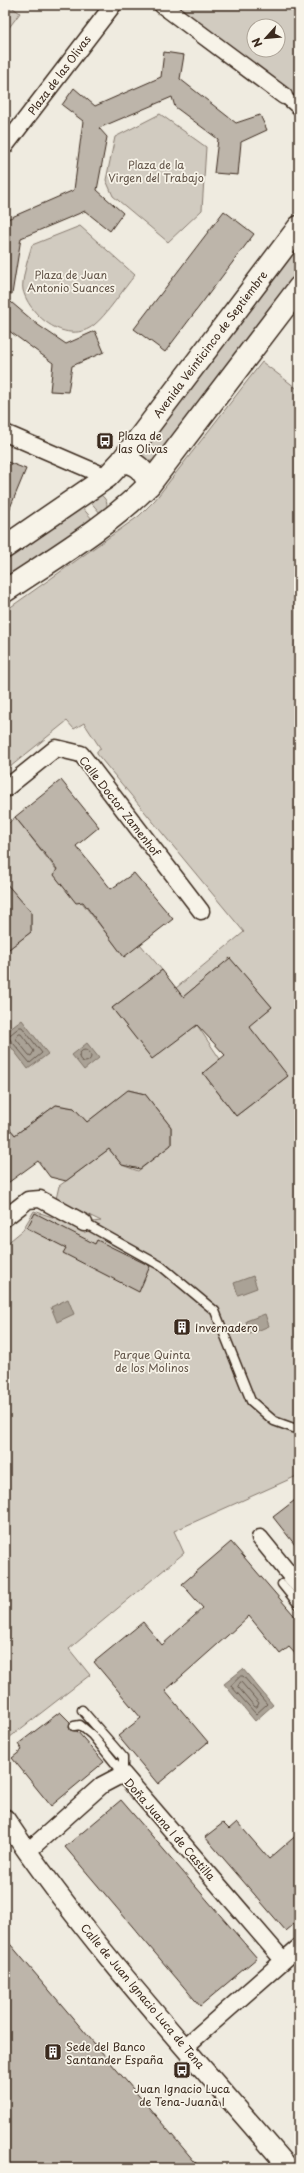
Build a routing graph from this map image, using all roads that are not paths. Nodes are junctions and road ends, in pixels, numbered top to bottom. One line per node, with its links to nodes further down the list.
1 (113, 5): 5 (street, Plaza de las Olivas)
2 (162, 5): 3 (street)
3 (284, 96): 4 (street)
4 (299, 109)
5 (5, 146)
6 (299, 227): 9 (main road, Avenida Veinticinco de Septiembre)
7 (299, 288): 11 (main road)
8 (5, 433): 10 (street)
9 (122, 461): 10 (main road, Avenida Veinticinco de Septiembre); 11 (main road)
10 (107, 477): 12 (main road); 13 (main road, Avenida Veinticinco de Septiembre)
11 (149, 484): 12 (main road)
12 (131, 503): 14 (main road)
13 (5, 547)
14 (5, 591)
15 (5, 789): 16 (street, Calle Doctor Zamenhof)
16 (201, 911)
17 (5, 1218): 18 (street)
18 (84, 1223): 19 (lane)
19 (299, 1430)
20 (260, 1538): 22 (street)
21 (282, 1584): 23 (lane)
22 (299, 1586)
23 (299, 1605)
24 (82, 1710): 26 (lane)
25 (74, 1726): 26 (lane)
26 (123, 1774): 28 (street, Doña Juana I de Castilla); 30 (street, Doña Juana I de Castilla)
27 (5, 1819): 28 (street, Calle de Juan Ignacio Luca de Tena)
28 (27, 1852): 31 (street, Calle de Juan Ignacio Luca de Tena)
29 (299, 1947): 30 (street)
30 (283, 1960): 31 (street)
31 (185, 2047): 32 (street, Calle de Juan Ignacio Luca de Tena)
32 (289, 2168)

